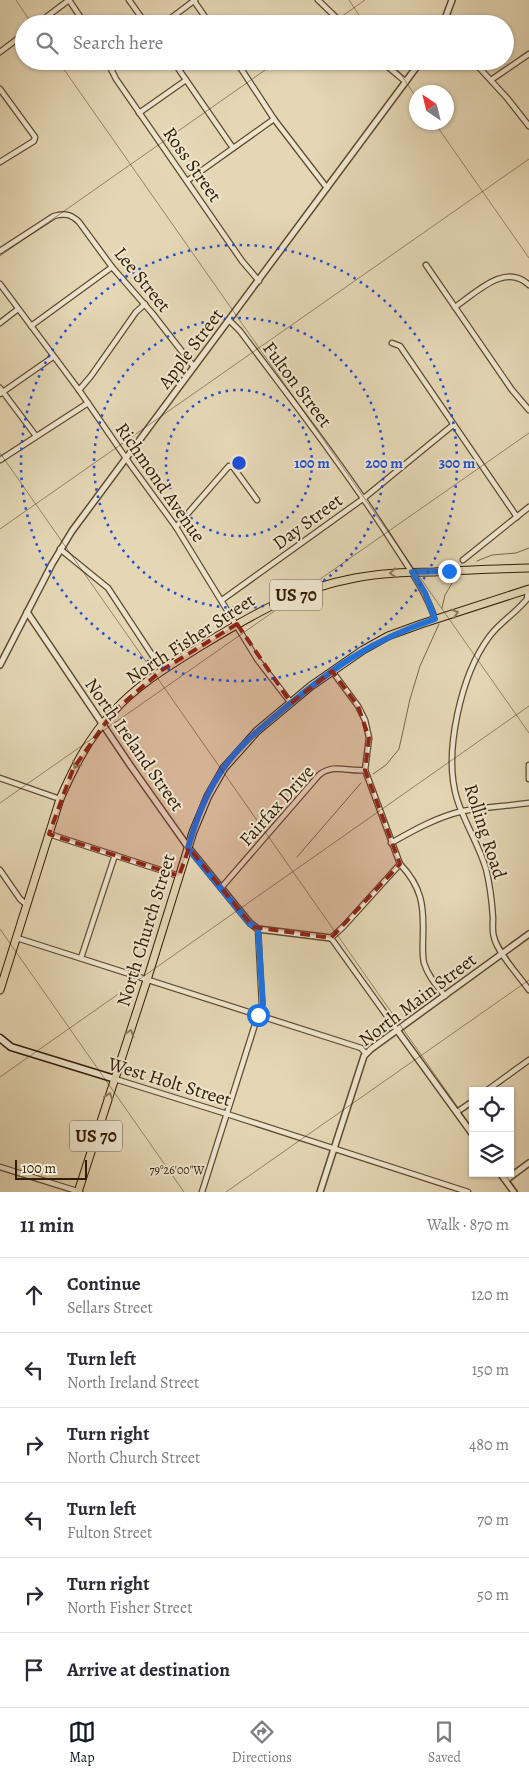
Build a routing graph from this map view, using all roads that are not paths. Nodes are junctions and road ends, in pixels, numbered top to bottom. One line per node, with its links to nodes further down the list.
1 (69, 0): 6 (street); 7 (street)
2 (129, 0): 8 (street)
3 (318, 0): 11 (street)
4 (452, 0): 12 (street)
5 (194, 1): 9 (street); 10 (street)
6 (49, 15)
7 (79, 15)
8 (140, 15)
9 (175, 15)
10 (204, 15)
11 (334, 15)
12 (446, 15)
13 (15, 41): 14 (street)
14 (0, 52)
15 (529, 54): 16 (street)
16 (514, 64)
17 (111, 70): 28 (street, Ross Street)
18 (179, 70): 24 (street)
19 (242, 70): 29 (street)
20 (392, 70): 26 (street)
21 (415, 70): 26 (street, Apple Street)
22 (482, 70): 25 (street)
23 (506, 70): 25 (street)
24 (186, 80): 28 (street); 31 (street)
25 (491, 80): 30 (street)
26 (406, 82): 34 (street, Apple Street)
27 (0, 89): 32 (street)
28 (139, 113): 33 (street, Ross Street)
29 (274, 119): 31 (street); 34 (street)
30 (529, 126)
31 (233, 148): 33 (street)
32 (0, 162)
33 (187, 180): 38 (street, Ross Street)
34 (327, 188): 38 (street, Apple Street)
35 (0, 251): 37 (street, Lee Street)
36 (426, 265): 42 (street)
37 (112, 267): 41 (street, Lee Street); 46 (street)
38 (259, 281): 44 (street, Apple Street)
39 (0, 284): 43 (street, Richmond Avenue)
40 (529, 285): 42 (street)
41 (145, 304): 49 (street, Lee Street); 50 (street)
42 (455, 307): 53 (street)
43 (18, 309): 45 (street); 46 (street, Richmond Avenue)
44 (230, 320): 49 (street, Apple Street); 58 (street, Fulton Street)
45 (0, 324)
46 (31, 326): 48 (street, Richmond Avenue)
47 (392, 343): 54 (street)
48 (53, 357): 50 (street, Richmond Avenue); 51 (street)
49 (194, 367): 56 (street, Apple Street)
50 (79, 390): 52 (street, Richmond Avenue)
51 (1, 391): 55 (street)
52 (88, 403): 55 (street); 56 (street, Richmond Avenue)
53 (529, 410)
54 (453, 425): 58 (street, Day Street); 61 (street)
55 (36, 436): 57 (street)
56 (126, 458): 62 (street, Richmond Avenue); 63 (street, Apple Street)
57 (0, 460)
58 (364, 498): 66 (street, Fulton Street); 68 (street, Day Street)
59 (257, 500): 62 (street)
60 (529, 507): 61 (street)
61 (517, 517): 64 (street)
62 (176, 527): 68 (street, Richmond Avenue)
63 (60, 549): 69 (street, Apple Street); 73 (street)
64 (463, 560)
65 (529, 568): 66 (main road, North Fisher Street / US 70)
66 (412, 572): 70 (street, Fulton Street); 71 (main road, North Fisher Street / US 70, one-way to 71)
67 (528, 589): 70 (main road, North Church Street / US 70, one-way to 67); 83 (street, Rolling Road)
68 (222, 600): 71 (street, Richmond Avenue)
69 (27, 612): 72 (street, Apple Street); 76 (street, North Ireland Street)
70 (435, 619): 74 (main road, North Church Street / US 70)
71 (237, 624): 73 (main road, North Fisher Street / US 70); 75 (street, Richmond Avenue)
72 (0, 665)
73 (162, 670): 76 (main road, North Fisher Street / US 70)
74 (332, 671): 75 (main road, North Church Street / US 70); 78 (street)
75 (291, 702): 86 (main road, North Church Street / US 70)
76 (102, 724): 81 (main road, North Fisher Street / US 70, one-way to 81); 86 (street, North Ireland Street)
77 (529, 765): 80 (street)
78 (364, 770): 85 (street); 91 (street, Fairfax Drive)
79 (0, 778): 81 (street)
80 (529, 779)
81 (60, 799): 84 (main road, North Fisher Street / US 70)
82 (529, 803): 83 (street)
83 (462, 812): 85 (street); 97 (street, Rolling Road)
84 (49, 834): 87 (street); 92 (main road, North Fisher Street / US 70)
85 (392, 843): 88 (street)
86 (188, 848): 90 (main road, North Church Street / US 70); 91 (street, North Ireland Street)
87 (115, 855): 90 (street); 98 (street)
88 (400, 864): 96 (street); 102 (street)
89 (0, 870): 92 (street)
90 (179, 876): 99 (main road, North Church Street / US 70)
91 (222, 888): 93 (street, North Ireland Street)
92 (27, 905): 95 (main road, North Fisher Street / US 70)
93 (258, 928): 96 (street); 103 (street)
94 (529, 934): 97 (street, North Main Street)
95 (17, 938): 98 (street); 100 (main road, North Fisher Street / US 70)
96 (331, 938): 104 (street)
97 (503, 953): 101 (street, Rolling Road); 102 (street, North Main Street)
98 (81, 958): 99 (street)
99 (147, 980): 103 (street); 108 (main road, North Church Street / US 70, one-way to 99)
100 (0, 990)
101 (529, 990)
102 (445, 996): 104 (street, North Main Street)
103 (258, 1015): 106 (street); 112 (street)
104 (397, 1030): 106 (street, North Main Street); 111 (street)
105 (0, 1038): 108 (main road, West Holt Street)
106 (366, 1054): 114 (street, North Main Street)
107 (529, 1060): 109 (street)
108 (115, 1079): 112 (street, West Holt Street); 119 (main road, North Church Street / US 70, one-way to 108)
109 (492, 1087)
110 (469, 1104): 111 (street)
111 (457, 1112): 113 (street)
112 (227, 1114): 114 (street, West Holt Street); 120 (street)
113 (471, 1132)
114 (333, 1148): 121 (street, North Main Street); 122 (street, West Holt Street)
115 (529, 1163): 118 (street)
116 (0, 1167): 119 (street)
117 (503, 1177): 118 (street)
118 (506, 1180): 123 (street)
119 (79, 1192)
120 (202, 1192)
121 (320, 1192)
122 (468, 1192)
123 (514, 1192)

